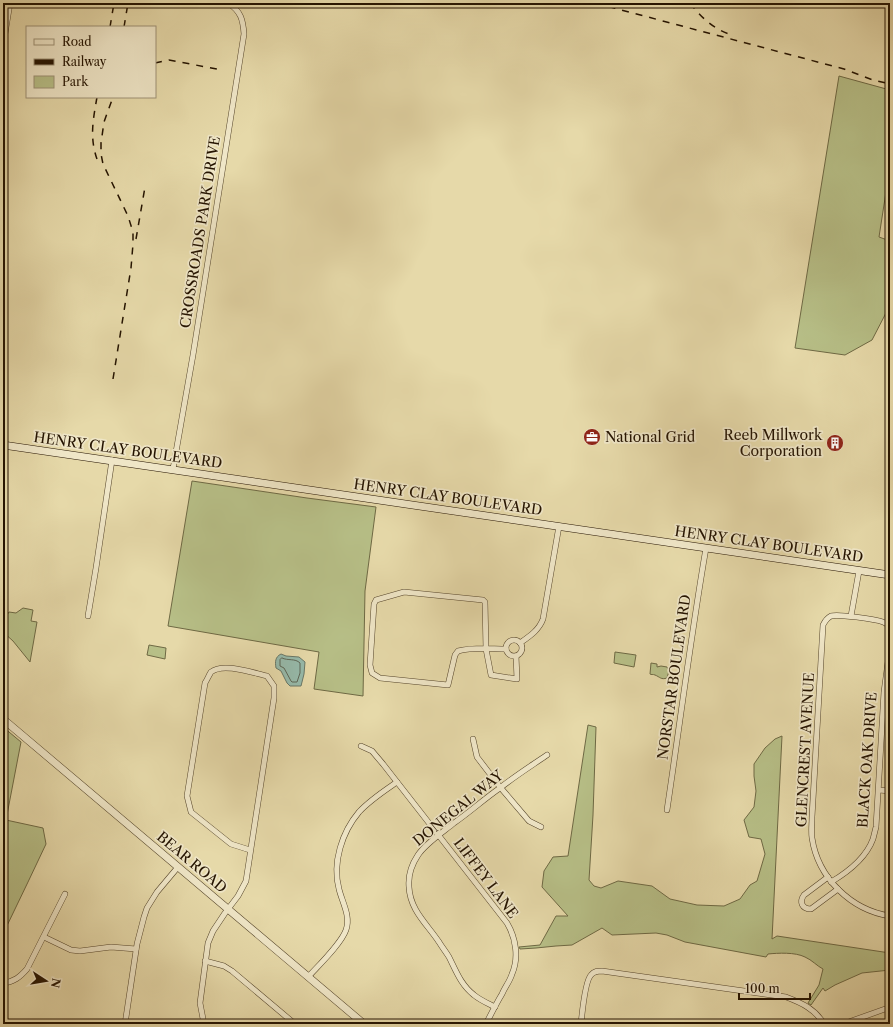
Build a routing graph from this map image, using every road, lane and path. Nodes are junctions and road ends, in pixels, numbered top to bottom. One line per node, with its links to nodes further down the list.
1 (10, 3): 3 (street)
2 (228, 3): 6 (street, CROSSROADS PARK DRIVE)
3 (3, 46)
4 (3, 444): 5 (main road, HENRY CLAY BOULEVARD)
5 (112, 460): 6 (main road, HENRY CLAY BOULEVARD); 11 (street)
6 (173, 469): 7 (main road, HENRY CLAY BOULEVARD)
7 (559, 526): 8 (main road, HENRY CLAY BOULEVARD); 14 (street)
8 (706, 548): 9 (main road, HENRY CLAY BOULEVARD); 27 (street, NORSTAR BOULEVARD)
9 (859, 571): 10 (main road, HENRY CLAY BOULEVARD); 12 (street)
10 (890, 576)
11 (88, 616)
12 (851, 616): 13 (street); 32 (street, GLENCREST AVENUE)
13 (890, 627)
14 (520, 643): 17 (street); 18 (street)
15 (890, 647): 25 (street, BLACK OAK DRIVE)
16 (486, 649): 16 (street); 17 (street); 18 (street)
17 (506, 649): 18 (street)
18 (516, 656)
19 (3, 719): 31 (main road, BEAR ROAD)
20 (473, 739): 24 (street)
21 (361, 746): 23 (street, LIFFEY LANE)
22 (547, 755): 24 (street, DONEGAL WAY)
23 (397, 782): 29 (street, LIFFEY LANE); 40 (street)
24 (500, 787): 28 (street); 29 (street, DONEGAL WAY)
25 (879, 790): 26 (street); 32 (street, BLACK OAK DRIVE)
26 (890, 791)
27 (666, 810)
28 (541, 827)
29 (439, 836): 42 (street, LIFFEY LANE); 42 (street, DONEGAL WAY)
30 (250, 850): 30 (street); 35 (street)
31 (178, 867): 35 (main road, BEAR ROAD); 38 (street)
32 (830, 880): 33 (street, GLENCREST AVENUE); 33 (street, BLACK OAK DRIVE)
33 (838, 890): 36 (street, GLENCREST AVENUE)
34 (65, 894): 37 (street)
35 (228, 909): 39 (street); 40 (main road, BEAR ROAD)
36 (890, 916)
37 (44, 937): 38 (street); 41 (street)
38 (136, 949): 44 (street)
39 (205, 961): 45 (street); 46 (street)
40 (308, 976): 47 (main road, BEAR ROAD)
41 (3, 983)
42 (495, 1006): 48 (street, LIFFEY LANE)
43 (890, 1010): 51 (street)
44 (125, 1024)
45 (204, 1024)
46 (295, 1024)
47 (364, 1024)
48 (486, 1024)
49 (581, 1024): 50 (street)
50 (824, 1024)
51 (843, 1024)

